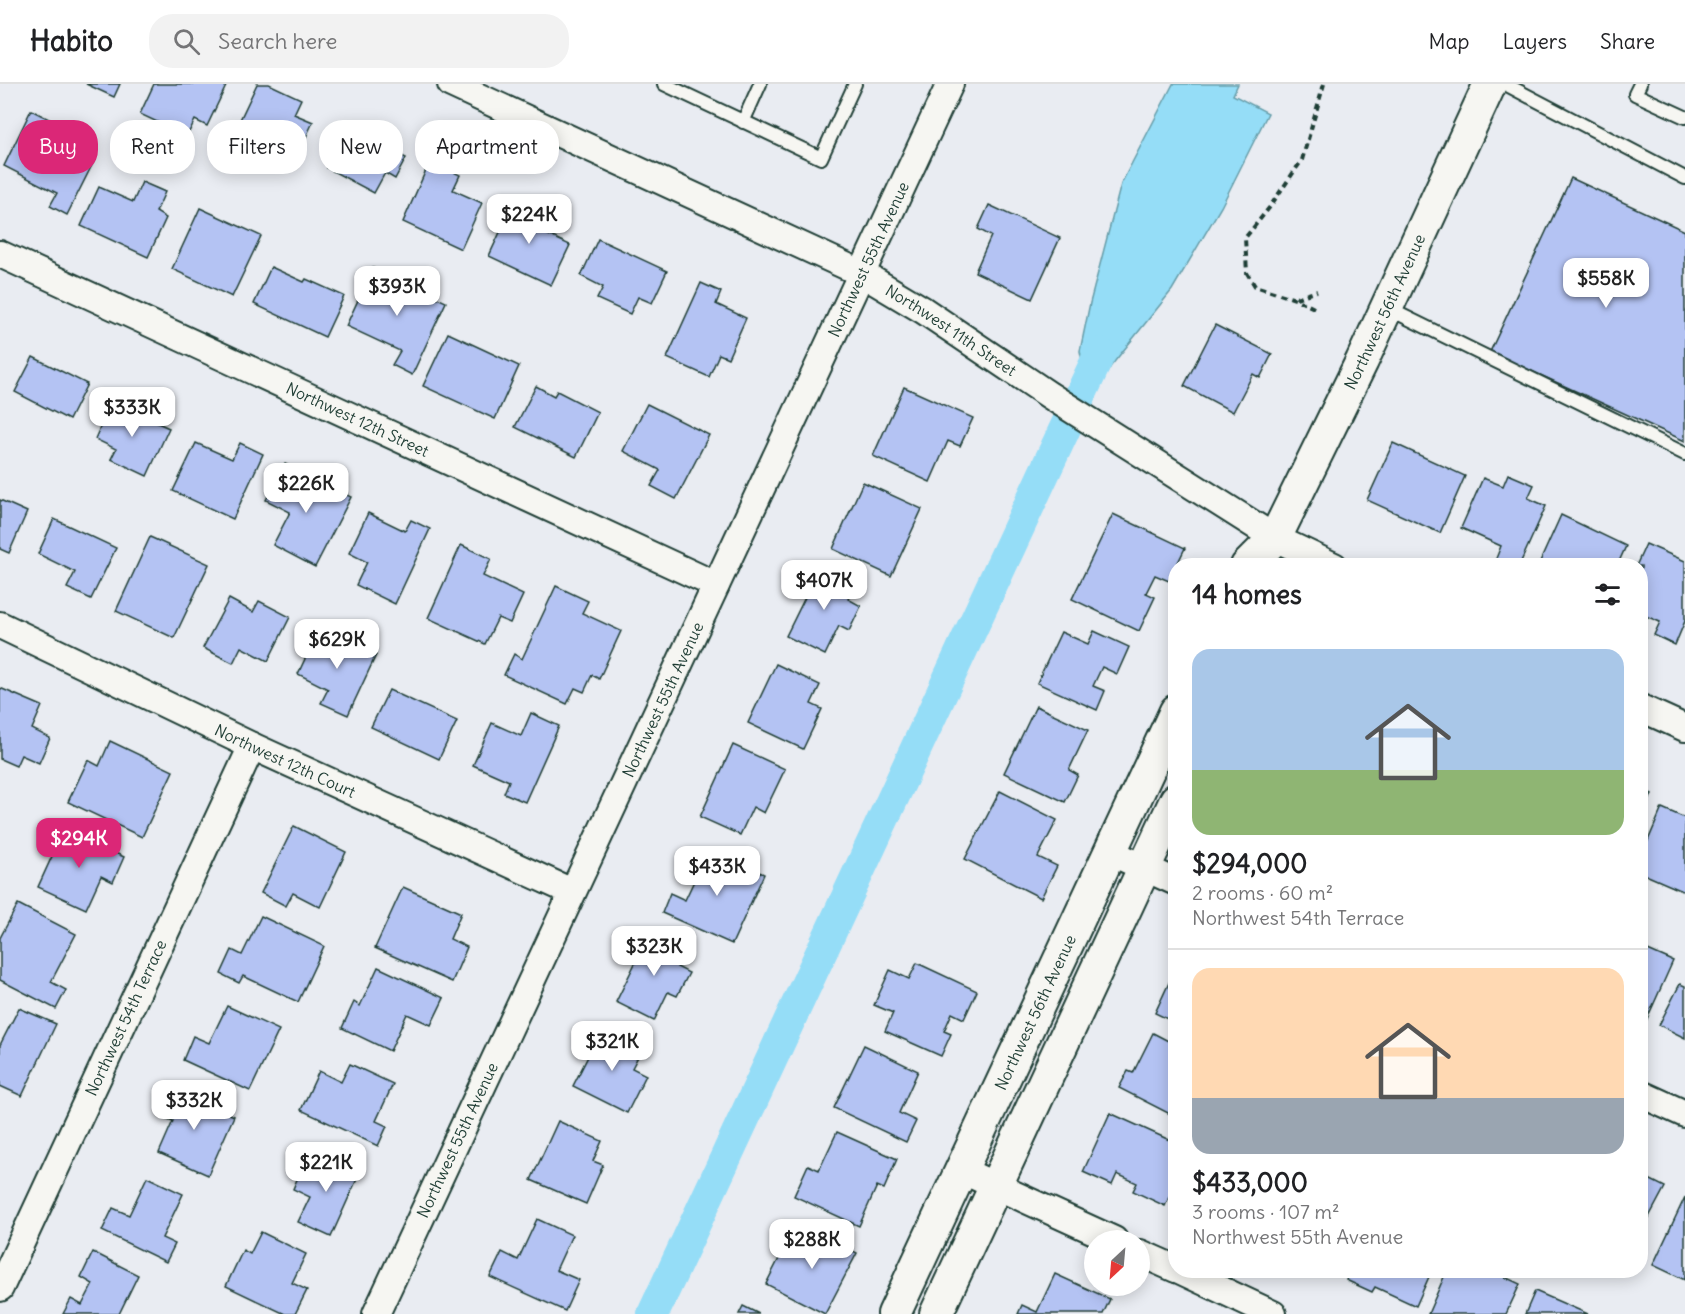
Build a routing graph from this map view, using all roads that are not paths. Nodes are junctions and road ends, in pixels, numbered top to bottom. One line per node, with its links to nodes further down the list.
1 (451, 84): 13 (street, Northwest 11th Street)
2 (664, 84): 10 (lane)
3 (760, 84): 10 (lane)
4 (855, 84): 10 (lane)
5 (950, 84): 13 (street, Northwest 55th Avenue)
6 (1490, 84): 14 (street, Northwest 56th Avenue)
7 (1505, 84): 11 (lane)
8 (1640, 84): 9 (lane)
9 (1685, 117)
10 (743, 122)
11 (1685, 178)
12 (0, 254): 18 (street, Northwest 12th Street)
13 (861, 273): 16 (street, Northwest 11th Street); 18 (street, Northwest 55th Avenue)
14 (1387, 308): 15 (lane); 16 (street, Northwest 56th Avenue)
15 (1685, 454)
16 (1275, 552): 17 (street, Northwest 11th Street)
17 (1300, 558)
18 (716, 585): 28 (street, Northwest 55th Avenue)
19 (0, 625): 23 (street, Northwest 12th Court)
20 (1648, 711): 22 (street)
21 (1168, 728): 25 (street, Northwest 56th Avenue)
22 (1685, 728)
23 (252, 746): 28 (street, Northwest 12th Court); 37 (street, Northwest 54th Terrace)
24 (1168, 817): 26 (street)
25 (1110, 852): 26 (street); 31 (street, Northwest 56th Avenue)
26 (1144, 868): 27 (street); 32 (street)
27 (1168, 878)
28 (572, 892): 38 (street, Northwest 55th Avenue)
29 (1648, 1097): 30 (street)
30 (1685, 1114)
31 (961, 1170): 32 (street); 39 (street, Northwest 56th Avenue)
32 (996, 1186): 33 (street); 40 (street)
33 (1092, 1230)
34 (1150, 1258): 35 (street)
35 (1168, 1266)
36 (1194, 1278): 41 (street)
37 (0, 1288)
38 (376, 1314)
39 (894, 1314)
40 (936, 1314)
41 (1273, 1314)

